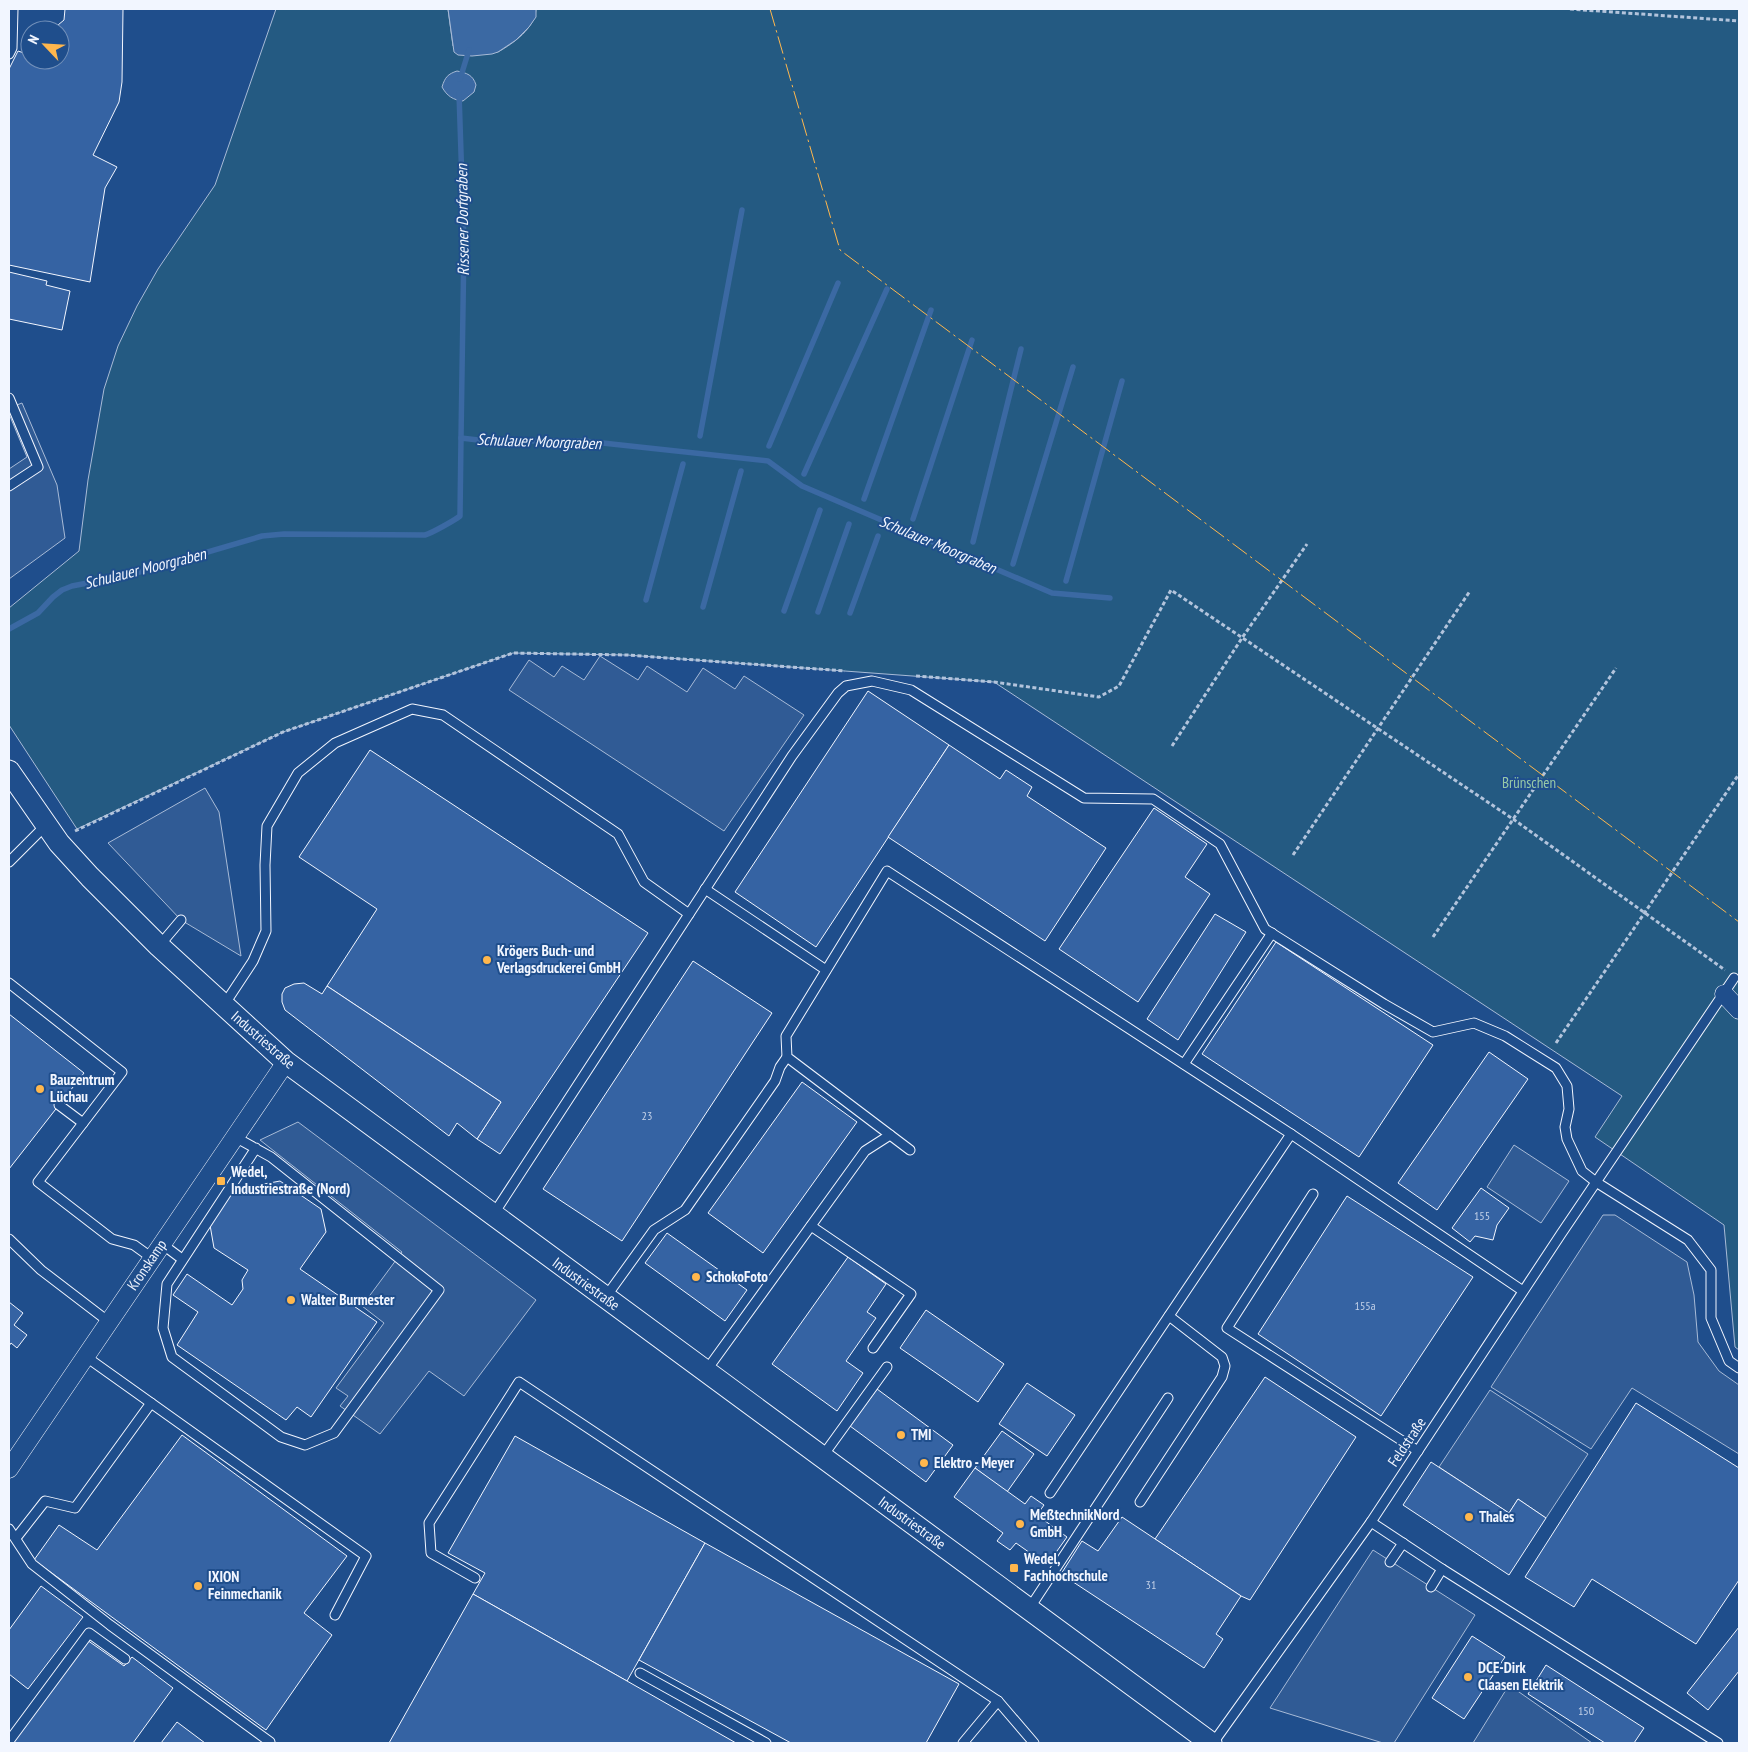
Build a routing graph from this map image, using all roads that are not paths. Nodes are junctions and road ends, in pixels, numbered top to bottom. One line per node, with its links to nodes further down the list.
1 (14, 9): 2 (lane)
2 (9, 54)
3 (9, 398): 4 (lane)
4 (9, 486)
5 (9, 771): 6 (street, Industriestraße)
6 (46, 825): 7 (lane); 12 (street, Industriestraße)
7 (9, 862)
8 (705, 889): 9 (lane); 11 (lane); 13 (lane)
9 (689, 914): 17 (lane); 31 (lane)
10 (181, 920): 12 (lane)
11 (1272, 933): 21 (lane); 29 (lane)
12 (158, 946): 17 (street, Industriestraße)
13 (826, 970): 19 (lane); 21 (lane)
14 (1734, 978): 16 (lane, Feldstraße)
15 (9, 983): 23 (lane)
16 (1724, 994): 18 (street); 29 (lane, Feldstraße)
17 (224, 1005): 20 (street, Industriestraße)
18 (1739, 1010)
19 (787, 1057): 25 (lane); 37 (lane)
20 (286, 1062): 26 (street, Kronskamp); 31 (street, Industriestraße)
21 (1184, 1064): 24 (lane)
22 (59, 1105): 23 (lane)
23 (83, 1123): 34 (lane)
24 (1291, 1134): 36 (lane); 38 (lane)
25 (890, 1135): 28 (lane); 32 (lane)
26 (235, 1137): 27 (lane); 34 (street, Kronskamp)
27 (256, 1148): 35 (lane); 35 (lane)
28 (910, 1150)
29 (1596, 1182): 36 (lane, Feldstraße); 43 (lane)
30 (1313, 1194): 47 (lane)
31 (493, 1215): 37 (street, Industriestraße)
32 (811, 1226): 40 (lane); 44 (lane)
33 (9, 1239): 39 (lane)
34 (157, 1251): 35 (lane); 39 (street, Kronskamp)
35 (182, 1259)
36 (1523, 1291): 47 (lane, Feldstraße)
37 (605, 1298): 44 (street, Industriestraße)
38 (1169, 1316): 50 (lane); 51 (lane)
39 (109, 1322): 41 (street, Kronskamp)
40 (872, 1348)
41 (85, 1356): 46 (lane); 49 (street, Kronskamp)
42 (887, 1367): 48 (lane)
43 (1739, 1368)
44 (705, 1372): 48 (street, Industriestraße)
45 (1168, 1398): 60 (lane)
46 (150, 1403): 54 (lane); 61 (lane)
47 (1418, 1451): 52 (lane, Feldstraße)
48 (822, 1457): 60 (street, Industriestraße)
49 (9, 1467)
50 (1050, 1493)
51 (1140, 1502)
52 (1371, 1522): 55 (lane); 70 (lane, Feldstraße)
53 (9, 1529): 54 (lane)
54 (16, 1538): 66 (lane)
55 (1403, 1542): 56 (lane); 57 (lane)
56 (1390, 1562)
57 (1442, 1569): 59 (lane); 71 (lane)
58 (475, 1578): 64 (lane)
59 (1431, 1587)
60 (1029, 1609): 70 (street, Industriestraße)
61 (335, 1615)
62 (124, 1658): 65 (lane)
63 (640, 1673): 67 (lane)
64 (998, 1701): 68 (lane); 69 (lane)
65 (9, 1741)
66 (270, 1742)
67 (766, 1743)
68 (963, 1743)
69 (1034, 1743)
70 (1212, 1743)
71 (1718, 1743)

